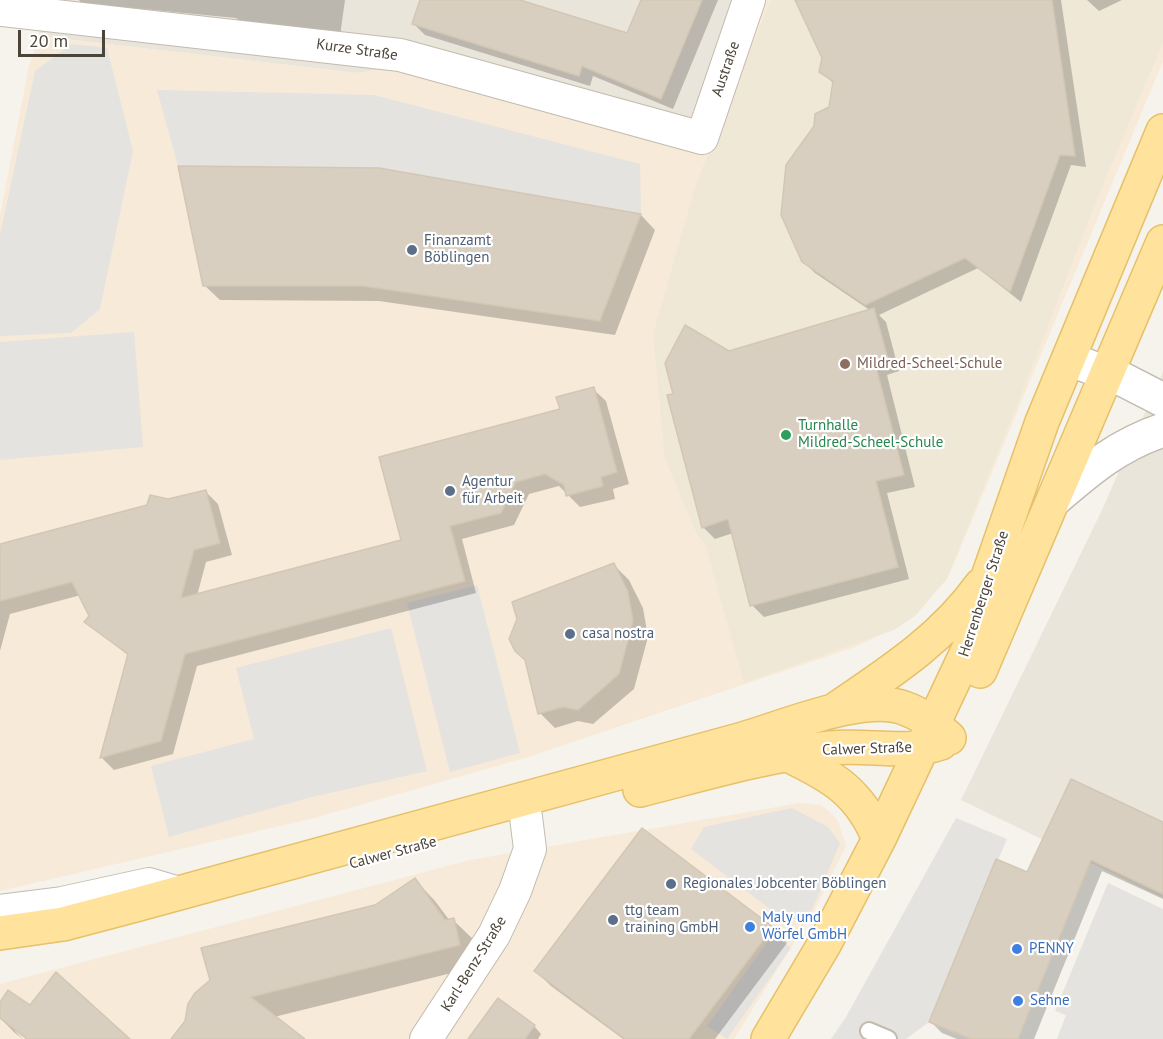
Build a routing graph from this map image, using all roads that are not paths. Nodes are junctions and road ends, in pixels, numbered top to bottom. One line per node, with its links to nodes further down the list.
1 (750, 0): 4 (street, Austraße)
2 (3, 13): 4 (street, Kurze Straße)
3 (1163, 131): 6 (main road, Herrenberger Straße)
4 (702, 138)
5 (1163, 242): 7 (main road, Herrenberger Straße)
6 (1069, 359): 7 (street); 11 (main road, Herrenberger Straße)
7 (1106, 373): 8 (street); 10 (main road, Herrenberger Straße)
8 (1163, 400)
9 (1163, 430): 10 (street)
10 (1055, 499): 13 (main road, Herrenberger Straße)
11 (989, 574): 12 (main road); 13 (main road, Herrenberger Straße)
12 (835, 710): 13 (main road, Calwer Straße); 17 (main road, Calwer Straße)
13 (936, 737): 14 (main road, Calwer Straße); 16 (main road, Herrenberger Straße); 24 (main road, Herrenberger Straße)
14 (788, 755): 15 (main road, Calwer Straße); 16 (main road)
15 (526, 817): 20 (main road, Calwer Straße); 22 (street, Karl-Benz-Straße)
16 (879, 839): 23 (main road, Herrenberger Straße)
17 (179, 893): 18 (street); 19 (main road, Calwer Straße)
18 (0, 911)
19 (0, 933)
20 (0, 956)
21 (869, 1031): 25 (lane)
22 (426, 1039)
23 (768, 1039)
24 (793, 1039)
25 (888, 1039)

